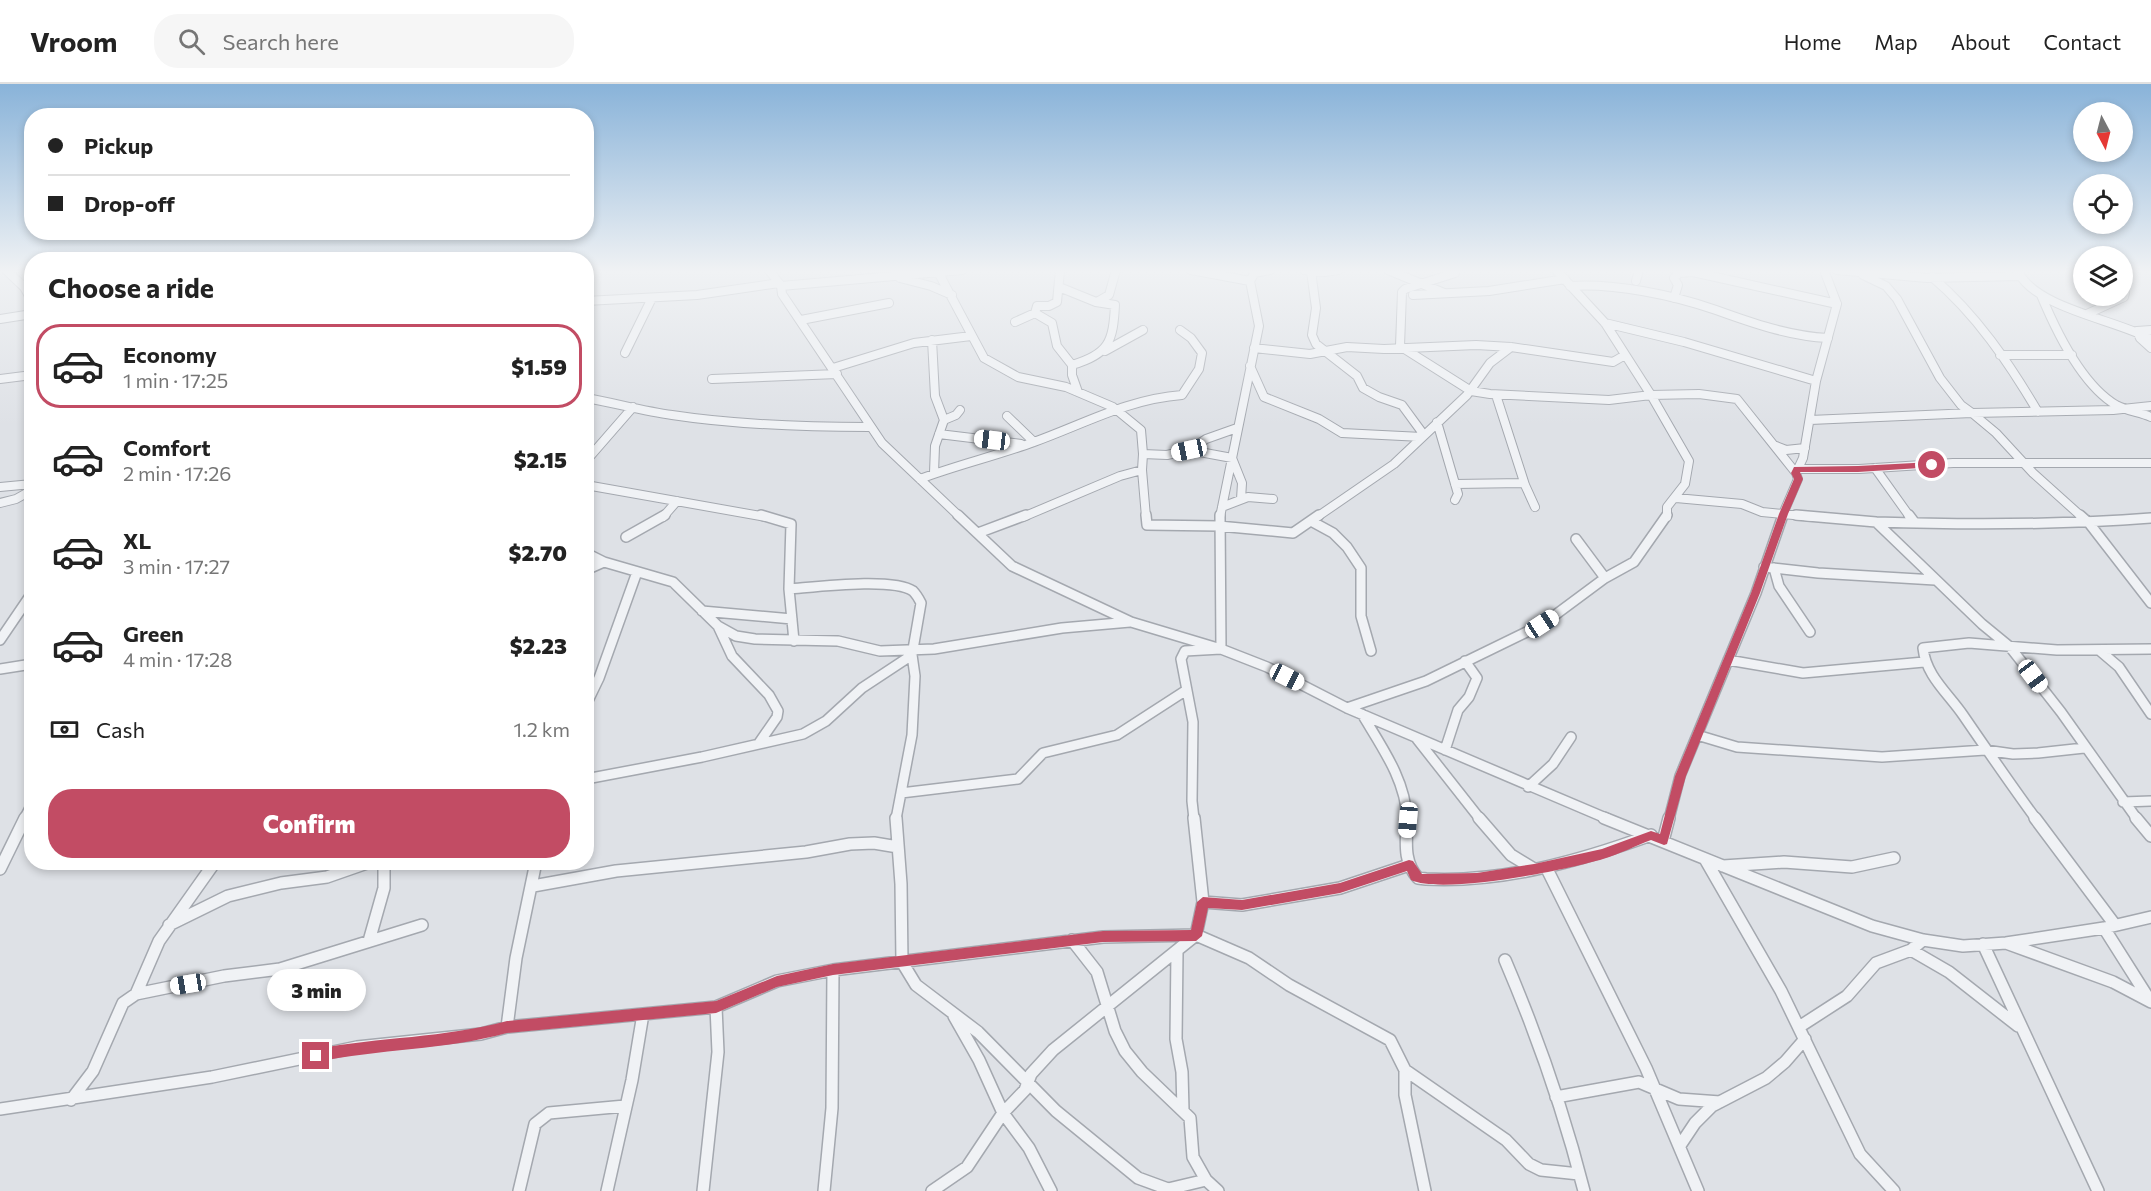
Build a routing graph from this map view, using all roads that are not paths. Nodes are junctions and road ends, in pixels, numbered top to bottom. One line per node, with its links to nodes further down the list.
1 (640, 322): 31 (street)
2 (802, 322): 37 (street)
3 (964, 322): 21 (street)
4 (1050, 322): 35 (street)
5 (1113, 322): 29 (street)
6 (1259, 322): 26 (street)
7 (1314, 322): 30 (street)
8 (1401, 322): 27 (street)
9 (1603, 322): 16 (street)
10 (1752, 322): 22 (street)
11 (1832, 322): 22 (street)
12 (1909, 322): 53 (street)
13 (1974, 322): 33 (street)
14 (2052, 322): 34 (street)
15 (2110, 322): 20 (street)
16 (1605, 324): 32 (street); 41 (street)
17 (1143, 330): 29 (street)
18 (1180, 330): 49 (street)
19 (2151, 330): 20 (street)
20 (2137, 331): 23 (street); 28 (street)
21 (971, 336): 24 (street); 43 (street)
22 (1828, 338): 41 (street)
23 (2151, 339)
24 (932, 340): 37 (street); 56 (street)
25 (1511, 347): 27 (street); 32 (street); 42 (street)
26 (1254, 348): 30 (street); 36 (street)
27 (1402, 348): 30 (street); 42 (street)
28 (2151, 348)
29 (1105, 351): 35 (street)
30 (1326, 351): 62 (street)
31 (625, 353)
32 (1624, 355): 45 (street)
33 (2000, 355): 34 (street); 52 (street)
34 (2072, 355): 50 (street)
35 (1072, 365): 43 (street)
36 (1250, 366): 60 (street); 62 (street)
37 (835, 371): 40 (street); 59 (street)
38 (24, 376): 39 (street)
39 (0, 379)
40 (712, 379)
41 (1816, 381): 57 (street)
42 (1471, 390): 44 (street); 58 (street)
43 (1078, 392): 49 (street)
44 (1496, 395): 45 (street); 77 (street)
45 (1651, 395): 64 (street); 83 (street)
46 (594, 400): 48 (street)
47 (2151, 406): 50 (street)
48 (633, 407): 59 (street); 67 (street)
49 (1118, 409): 63 (street); 68 (street)
50 (2130, 409): 52 (street); 55 (street)
51 (960, 410): 56 (street)
52 (2038, 412): 53 (street)
53 (1972, 413): 57 (street); 71 (street)
54 (1007, 416): 63 (street)
55 (2151, 417)
56 (944, 420): 61 (street)
57 (1810, 420): 65 (street)
58 (1437, 422): 62 (street); 78 (street)
59 (869, 427): 76 (street)
60 (1237, 428): 66 (street); 69 (street)
61 (939, 434): 63 (street); 75 (street)
62 (1423, 436): 93 (street)
63 (1030, 443): 75 (street)
64 (1773, 446): 65 (street); 74 (street)
65 (1805, 448): 74 (street)
66 (1189, 450): 68 (street); 69 (street)
67 (594, 452)
68 (1143, 454): 73 (street)
69 (1232, 458): 84 (street); 89 (street)
70 (2151, 463): 71 (street)
71 (2025, 465): 72 (street); 96 (street)
72 (1875, 468): 74 (street); 95 (street)
73 (1142, 470): 97 (street); 98 (street)
74 (1796, 471): 91 (street)
75 (934, 473): 76 (street)
76 (920, 478): 98 (street)
77 (1524, 483): 78 (street); 90 (street)
78 (1455, 484): 86 (street)
79 (24, 485): 81 (street)
80 (594, 486): 87 (street)
81 (0, 487)
82 (24, 494): 88 (street)
83 (1676, 498): 91 (street); 106 (street)
84 (1241, 499): 85 (street); 89 (street)
85 (1273, 499)
86 (1455, 500)
87 (677, 501): 99 (street); 108 (street)
88 (0, 503)
89 (1221, 507): 97 (street)
90 (1535, 507)
91 (1783, 514): 94 (street); 104 (street)
92 (2151, 519): 96 (street)
93 (1311, 521): 97 (street); 122 (street)
94 (1876, 522): 95 (street); 107 (street)
95 (1916, 523): 96 (street)
96 (2089, 523): 109 (street)
97 (1219, 526): 119 (street)
98 (978, 532): 113 (street)
99 (626, 537)
100 (1576, 539): 106 (street)
101 (594, 557): 102 (street)
102 (604, 562): 103 (street); 105 (street)
103 (594, 566)
104 (1769, 568): 107 (street); 115 (street); 125 (street)
105 (637, 572): 111 (street); 129 (street)
106 (1605, 578): 124 (street)
107 (1935, 580): 118 (street)
108 (789, 589): 112 (street); 123 (street)
109 (2151, 603)
110 (24, 605): 116 (street)
111 (702, 611): 112 (street); 114 (street)
112 (792, 619): 117 (street)
113 (1131, 622): 119 (street); 123 (street)
114 (718, 626): 117 (street); 137 (street)
115 (1810, 632)
116 (0, 640)
117 (794, 641): 123 (street)
118 (2010, 647): 121 (street); 126 (street); 138 (street)
119 (1221, 649): 130 (street); 131 (street)
120 (2151, 649): 121 (street)
121 (2099, 650): 133 (street)
122 (1371, 651)
123 (913, 652): 137 (street); 143 (street)
124 (1465, 660): 131 (street); 139 (street)
125 (1728, 660): 126 (street); 134 (street)
126 (1924, 662): 140 (street)
127 (24, 665): 128 (street)
128 (0, 669)
129 (594, 688)
130 (1185, 691): 143 (street); 162 (street)
131 (1347, 708): 132 (street)
132 (1362, 714): 135 (street); 153 (street)
133 (2151, 714)
134 (1697, 735): 140 (street); 149 (street)
135 (1416, 737): 139 (street); 155 (street)
136 (1571, 737): 142 (street)
137 (759, 743): 141 (street)
138 (2084, 748): 140 (street); 145 (street)
139 (1445, 750): 142 (street)
140 (1985, 750): 166 (street)
141 (594, 777)
142 (1528, 788): 147 (street)
143 (901, 793): 150 (street)
144 (2151, 801): 145 (street)
145 (2123, 802): 148 (street)
146 (24, 820): 156 (street)
147 (1651, 835): 149 (street); 155 (street)
148 (2151, 836)
149 (1664, 840): 152 (street)
150 (898, 847): 161 (street); 176 (street)
151 (1894, 858): 154 (street)
152 (1705, 859): 154 (street); 185 (street)
153 (1409, 865): 155 (street); 162 (street)
154 (1721, 866): 169 (street)
155 (1540, 868): 190 (street)
156 (0, 869)
157 (208, 870): 164 (street)
158 (347, 870): 164 (street)
159 (384, 870): 170 (street)
160 (535, 870): 161 (street)
161 (533, 886): 184 (street)
162 (1203, 902): 167 (street)
163 (2151, 917): 166 (street)
164 (169, 924): 178 (street)
165 (422, 925): 170 (street)
166 (2109, 927): 171 (street); 179 (street)
167 (1196, 936): 168 (street); 174 (street); 188 (street)
168 (1072, 940): 176 (street); 181 (street)
169 (1923, 940): 172 (street); 173 (street)
170 (369, 941): 178 (street)
171 (2006, 943): 172 (street); 179 (street)
172 (1983, 944): 186 (street)
173 (1911, 950): 185 (street); 186 (street)
174 (1177, 952): 181 (street); 196 (street)
175 (1505, 960): 191 (street)
176 (902, 962): 177 (street); 182 (street)
177 (833, 970): 180 (street); 204 (street)
178 (136, 994): 192 (street)
179 (2151, 1001)
180 (716, 1007): 183 (street); 203 (street)
181 (1106, 1009): 189 (street); 196 (street)
182 (952, 1012): 189 (street); 197 (street)
183 (643, 1014): 184 (street); 194 (street)
184 (507, 1027): 192 (street)
185 (1799, 1027): 187 (street)
186 (2020, 1028): 212 (street)
187 (1805, 1039): 193 (street); 211 (street)
188 (1405, 1070): 199 (street); 208 (street)
189 (1026, 1082): 197 (street); 200 (street)
190 (1655, 1087): 191 (street); 193 (street); 198 (street)
191 (1556, 1097): 199 (street)
192 (71, 1100): 195 (street)
193 (1720, 1102): 198 (street)
194 (625, 1106): 201 (street); 202 (street)
195 (0, 1109)
196 (1183, 1112): 200 (street)
197 (1003, 1113): 205 (street); 206 (street)
198 (1681, 1144): 210 (street)
199 (1579, 1174): 209 (street)
200 (1206, 1180): 207 (street)
201 (519, 1191)
202 (606, 1191)
203 (703, 1191)
204 (824, 1191)
205 (932, 1191)
206 (1051, 1191)
207 (1218, 1191)
208 (1425, 1191)
209 (1584, 1191)
210 (1698, 1191)
211 (1894, 1191)
212 (2098, 1191)

